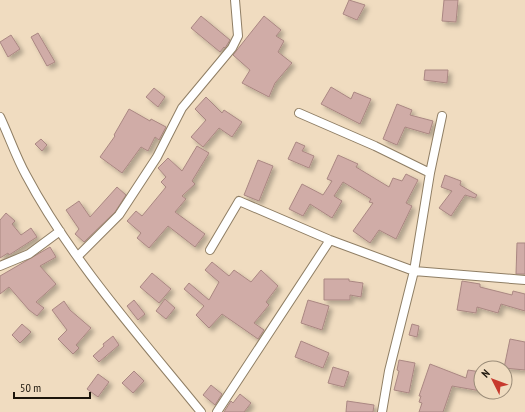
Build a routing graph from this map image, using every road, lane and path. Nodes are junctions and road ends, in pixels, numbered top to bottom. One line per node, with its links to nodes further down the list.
1 (235, 0): 9 (street)
2 (299, 113): 5 (street)
3 (442, 116): 5 (street)
4 (0, 117): 6 (street)
5 (430, 173): 11 (street)
6 (60, 231): 9 (street); 10 (street)
7 (330, 240): 8 (street); 11 (street); 14 (street)
8 (210, 250)
9 (78, 256): 13 (street)
10 (0, 266)
11 (414, 271): 12 (street); 15 (street)
12 (525, 280)
13 (201, 412)
14 (218, 412)
15 (382, 412)

